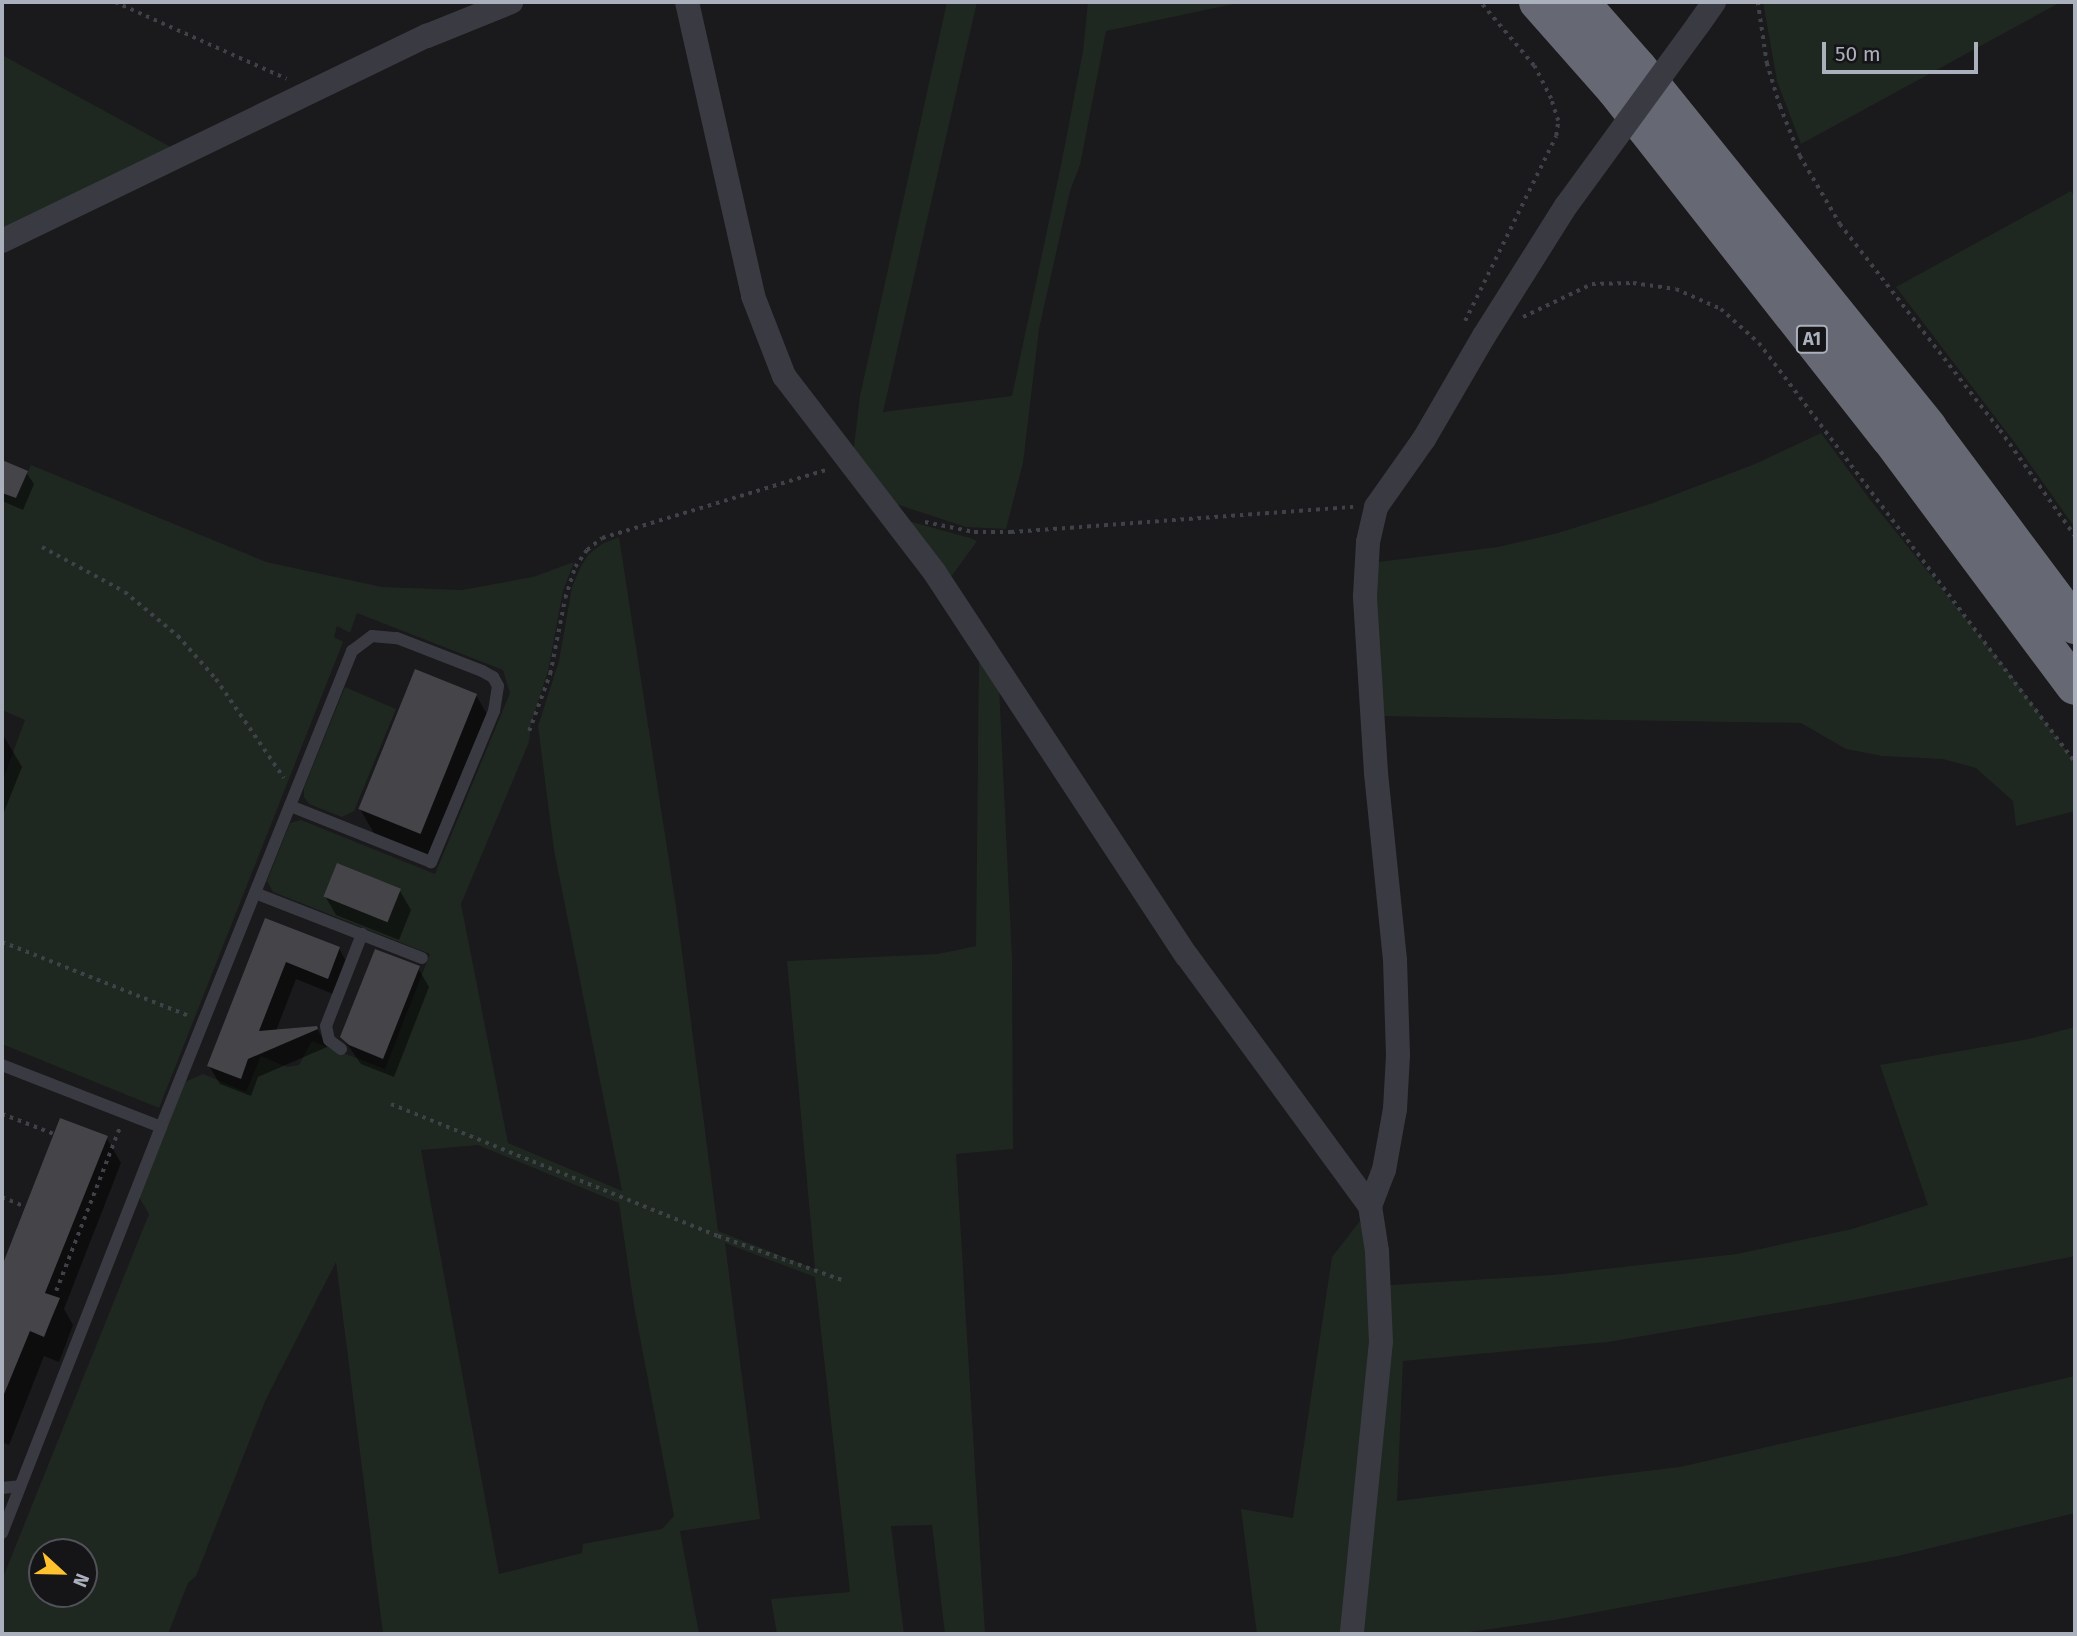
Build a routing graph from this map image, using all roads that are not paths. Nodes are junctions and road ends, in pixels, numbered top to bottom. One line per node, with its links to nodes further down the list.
1 (511, 2): 6 (street)
2 (687, 2): 16 (street)
3 (1538, 2): 8 (highway, A1)
4 (1580, 2): 7 (highway, A1)
5 (1714, 2): 16 (street, bridge)
6 (2, 241)
7 (2075, 625)
8 (2075, 687)
9 (292, 800): 9 (lane); 10 (lane)
10 (255, 893): 11 (lane); 15 (lane)
11 (362, 934): 12 (lane); 13 (lane)
12 (422, 958)
13 (341, 1049)
14 (2, 1065): 15 (lane)
15 (161, 1127): 17 (lane)
16 (1370, 1206): 20 (street)
17 (20, 1486): 18 (lane); 19 (lane)
18 (2, 1488)
19 (2, 1533)
20 (1352, 1634)

